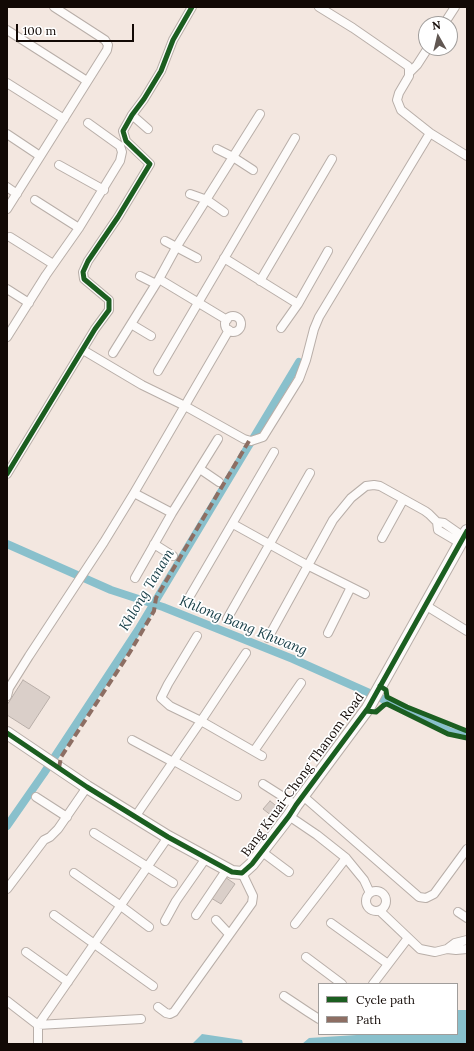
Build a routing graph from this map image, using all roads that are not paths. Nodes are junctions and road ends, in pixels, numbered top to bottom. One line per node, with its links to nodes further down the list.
1 (54, 7): 9 (street)
2 (192, 7): 12 (street)
3 (319, 7): 8 (street)
4 (455, 7): 5 (street)
5 (449, 16)
6 (7, 30): 9 (street)
7 (423, 56): 8 (street)
8 (410, 72): 16 (street)
9 (87, 81): 13 (street)
10 (7, 83): 13 (street)
11 (260, 114): 22 (street)
12 (132, 115): 15 (street); 55 (street)
13 (64, 119): 20 (street)
14 (88, 123): 27 (street)
15 (148, 129)
16 (430, 133): 21 (street); 58 (street)
17 (7, 134): 20 (street)
18 (295, 138): 40 (street)
19 (217, 149): 22 (street)
20 (40, 156): 28 (street)
21 (467, 156)
22 (233, 158): 25 (street); 31 (street)
23 (332, 159): 43 (street)
24 (59, 165): 27 (street)
25 (253, 170)
26 (7, 187): 28 (street)
27 (104, 190): 34 (street)
28 (17, 194): 32 (street)
29 (190, 194): 31 (street)
30 (35, 200): 34 (street)
31 (207, 200): 33 (street); 37 (street)
32 (7, 209)
33 (224, 212)
34 (79, 228): 41 (street)
35 (10, 237): 41 (street)
36 (165, 241): 37 (street)
37 (177, 246): 39 (street); 44 (street)
38 (328, 251): 48 (street)
39 (198, 258)
40 (224, 258): 43 (street); 46 (street)
41 (53, 264): 47 (street)
42 (140, 276): 44 (street)
43 (260, 281): 48 (street)
44 (157, 282): 46 (street); 50 (street)
45 (7, 289): 47 (street)
46 (199, 302): 49 (street); 57 (street)
47 (29, 303): 54 (street)
48 (298, 304): 51 (street)
49 (227, 320): 52 (street); 52 (street)
50 (131, 324): 53 (street); 56 (street)
51 (281, 328)
52 (229, 330): 58 (street)
53 (151, 336)
54 (7, 337)
55 (84, 350): 58 (street); 63 (street)
56 (113, 353)
57 (158, 371)
58 (185, 406): 65 (street)
59 (218, 440): 61 (street)
60 (274, 452): 68 (street)
61 (200, 469): 64 (street); 67 (street)
62 (310, 473): 71 (street)
63 (7, 474)
64 (219, 482)
65 (134, 493): 67 (street); 87 (street)
66 (403, 500): 69 (street); 70 (street); 74 (street)
67 (172, 513): 72 (street)
68 (233, 524): 71 (street); 78 (street)
69 (463, 537): 79 (street, Bang Kruai-Chong Thanom Road)
70 (382, 538)
71 (269, 543): 74 (street); 80 (street)
72 (154, 544): 73 (street); 75 (street)
73 (173, 556)
74 (307, 565): 76 (street); 84 (street)
75 (135, 578)
76 (351, 587): 77 (street); 82 (street)
77 (365, 594)
78 (188, 601)
79 (425, 605): 81 (street); 98 (street, Bang Kruai-Chong Thanom Road)
80 (226, 618)
81 (467, 631)
82 (328, 633)
83 (197, 636): 88 (street)
84 (268, 638)
85 (246, 653): 88 (street)
86 (301, 683): 91 (street)
87 (8, 691)
88 (201, 721): 91 (street); 93 (street)
89 (7, 733): 95 (street, Bang Kruai-Chong Thanom Road)
90 (132, 740): 93 (street)
91 (254, 751): 92 (street)
92 (262, 756)
93 (174, 761): 96 (street); 101 (street)
94 (263, 784): 98 (street)
95 (87, 788): 100 (street); 101 (street, Bang Kruai-Chong Thanom Road)
96 (237, 796)
97 (36, 797): 100 (street)
98 (299, 801): 99 (street, Bang Kruai-Chong Thanom Road); 104 (street)
99 (289, 816): 105 (street, Bang Kruai-Chong Thanom Road); 107 (street)
100 (67, 817): 114 (street)
101 (135, 817): 103 (street, Bang Kruai-Chong Thanom Road)
102 (94, 833): 108 (street)
103 (168, 837): 106 (street, Bang Kruai-Chong Thanom Road); 108 (street)
104 (467, 849)
105 (261, 852): 110 (street); 112 (street, Bang Kruai-Chong Thanom Road)
106 (206, 858): 109 (street, Bang Kruai-Chong Thanom Road); 123 (street)
107 (346, 858): 115 (street); 125 (street)
108 (148, 867): 113 (street); 116 (street)
109 (227, 869): 112 (street, Bang Kruai-Chong Thanom Road); 120 (street)
110 (289, 872)
111 (74, 873): 116 (street)
112 (242, 873): 127 (street)
113 (174, 883)
114 (7, 889)
115 (370, 893): 117 (street); 117 (street)
116 (121, 906): 126 (street); 130 (street)
117 (380, 911): 128 (street)
118 (458, 912): 121 (street)
119 (54, 915): 130 (street)
120 (196, 915)
121 (467, 918)
122 (216, 920): 127 (street)
123 (165, 921)
124 (331, 923): 135 (street)
125 (295, 924)
126 (149, 927)
127 (229, 934): 142 (street)
128 (408, 938): 131 (street); 135 (street)
129 (467, 940): 131 (street)
130 (94, 944): 136 (street); 139 (street)
131 (447, 949): 132 (street)
132 (467, 949)
133 (26, 952): 136 (street)
134 (306, 957): 137 (street)
135 (388, 964): 138 (street)
136 (68, 982): 145 (street)
137 (341, 983)
138 (374, 983)
139 (153, 986)
140 (284, 996): 143 (street)
141 (7, 1002): 145 (street)
142 (158, 1007)
143 (318, 1017)
144 (142, 1019): 145 (street)
145 (38, 1025): 146 (street)
146 (38, 1044)

